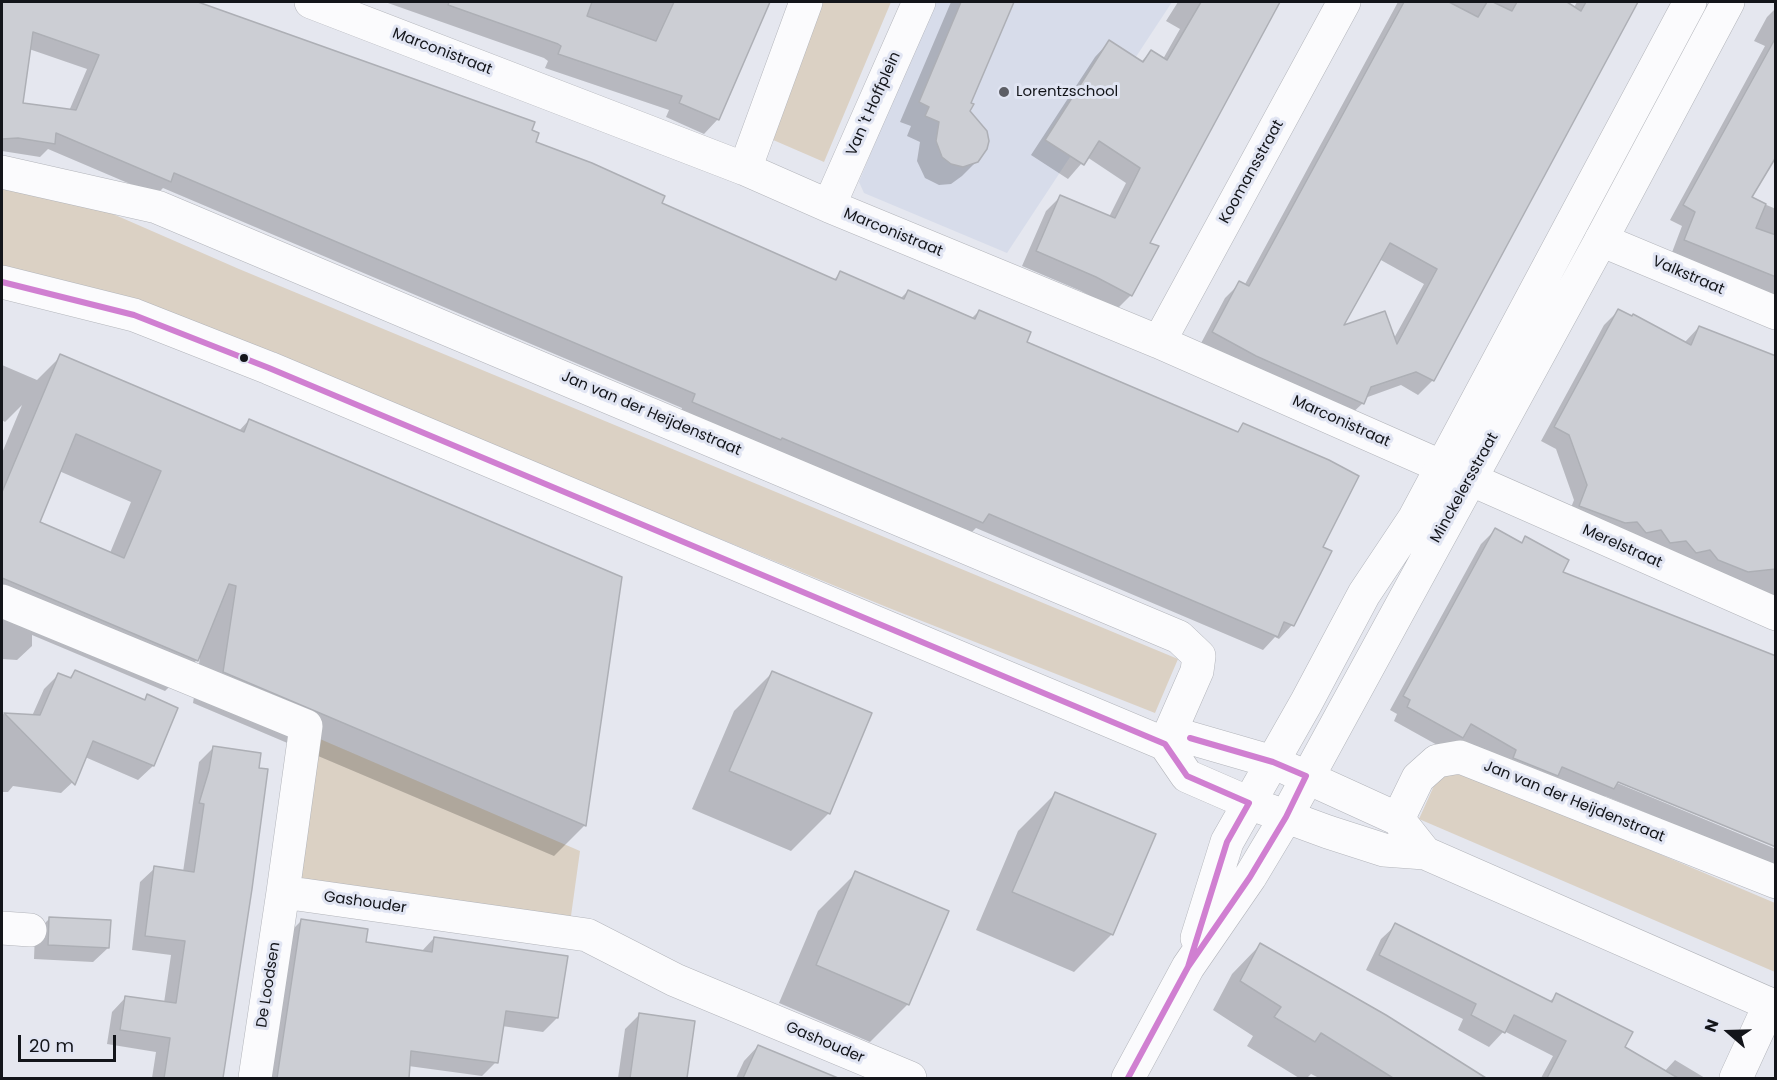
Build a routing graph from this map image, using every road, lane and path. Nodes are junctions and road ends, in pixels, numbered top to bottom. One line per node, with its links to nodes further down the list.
1 (311, 2): 7 (street, Marconistraat)
2 (806, 2): 7 (street)
3 (919, 2): 9 (street, Van 't Hoffplein)
4 (1344, 2): 13 (street, Koomansstraat)
5 (1690, 2): 14 (street, Minckelersstraat)
6 (1728, 2): 10 (street, Minckelersstraat)
7 (745, 169): 9 (street, Marconistraat)
8 (2, 172): 17 (street, Jan van der Heijdenstraat)
9 (829, 206): 13 (street, Marconistraat)
10 (1601, 240): 12 (street, Valkstraat); 14 (street, Minckelersstraat)
11 (2, 282): 17 (street)
12 (1776, 313)
13 (1159, 342): 14 (street, Marconistraat)
14 (1455, 472): 16 (street, Merelstraat); 18 (street, Minckelersstraat); 19 (street, Minckelersstraat)
15 (2, 601): 25 (street)
16 (1776, 614)
17 (1165, 744): 18 (street); 20 (street)
18 (1273, 762): 19 (street); 20 (street, Minckelersstraat)
19 (1306, 776): 21 (street, Minckelersstraat); 22 (street)
20 (1249, 802): 21 (street); 26 (street, Minckelersstraat)
21 (1286, 817): 23 (street); 26 (street, Minckelersstraat)
22 (1398, 819): 23 (street); 24 (street, Jan van der Heijdenstraat)
23 (1425, 853): 27 (street)
24 (1776, 882)
25 (283, 892): 28 (street, De Loodsen); 29 (street, Gashouder)
26 (1188, 967): 30 (street, Minckelersstraat)
27 (1773, 1005): 31 (street)
28 (255, 1078)
29 (910, 1078)
30 (1128, 1078)
31 (1736, 1078)

